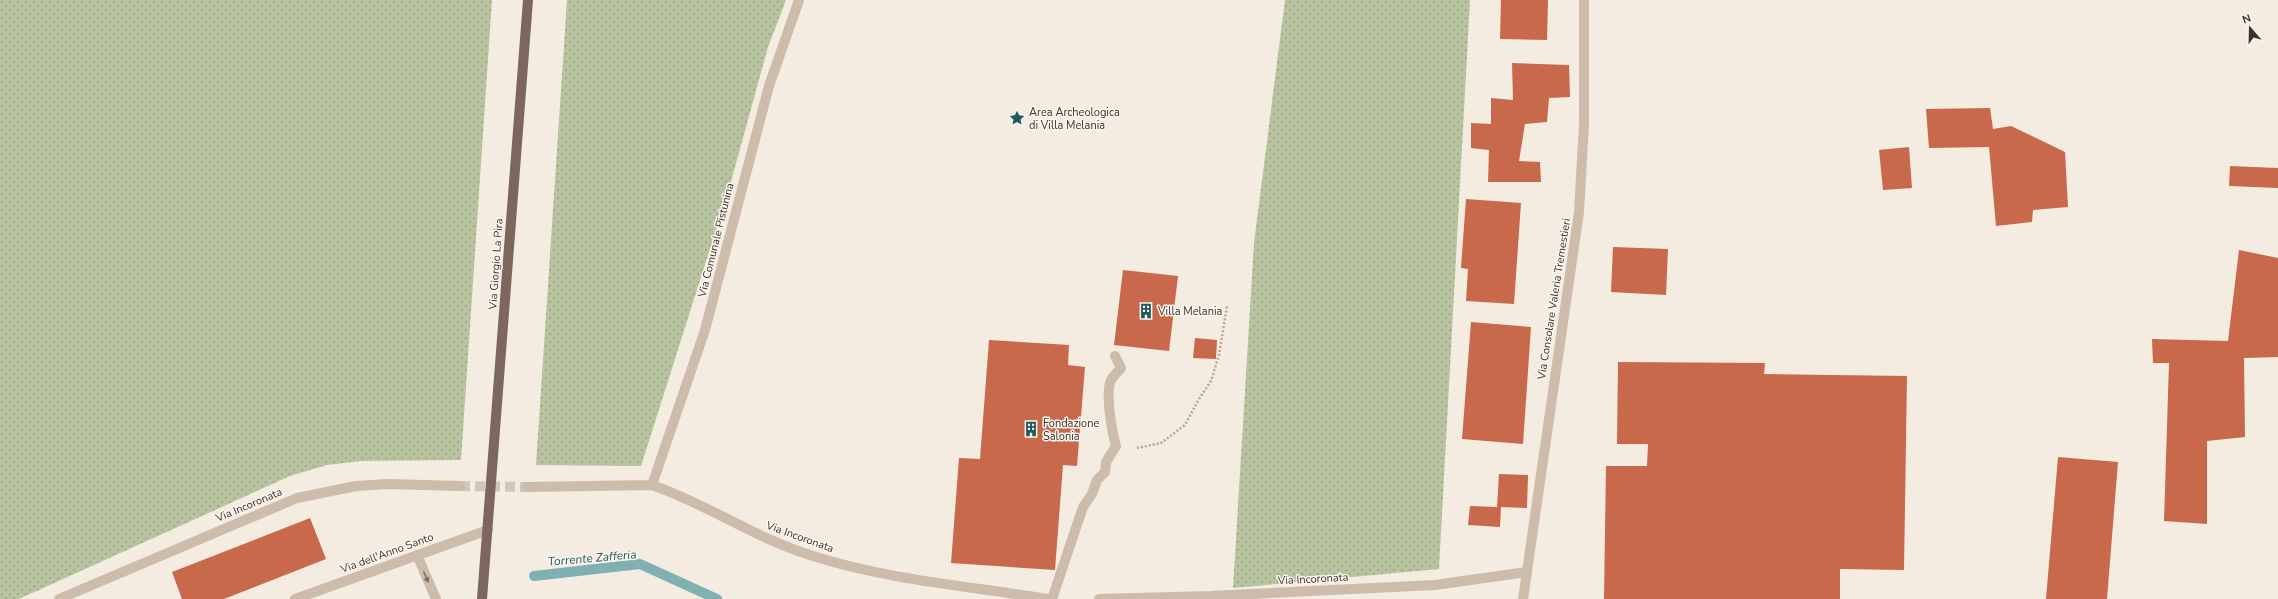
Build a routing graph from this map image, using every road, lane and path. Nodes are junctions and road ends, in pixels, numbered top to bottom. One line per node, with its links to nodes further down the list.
1 (528, 0): 10 (main road, Via Giorgio La Pira)
2 (799, 0): 7 (street, Via Comunale Pistunina)
3 (1584, 0): 12 (street, Via Consolare Valeria Tremestieri)
4 (1227, 306): 6 (path)
5 (1115, 356): 6 (street)
6 (1116, 446): 18 (street)
7 (652, 485): 9 (street, Via Incoronata); 17 (street, Via Incoronata)
8 (460, 486): 13 (street, Via Incoronata)
9 (527, 487)
10 (488, 530): 11 (street, Via dell'Anno Santo); 16 (main road, Via Giorgio La Pira)
11 (417, 556): 14 (street, Via dell'Anno Santo); 15 (street, one-way to 15)
12 (1527, 572): 19 (street, Via Incoronata); 20 (street, Via Consolare Valeria Tremestieri)
13 (59, 599)
14 (295, 599)
15 (436, 599)
16 (482, 599)
17 (1048, 599)
18 (1052, 599)
19 (1099, 599)
20 (1523, 599)

